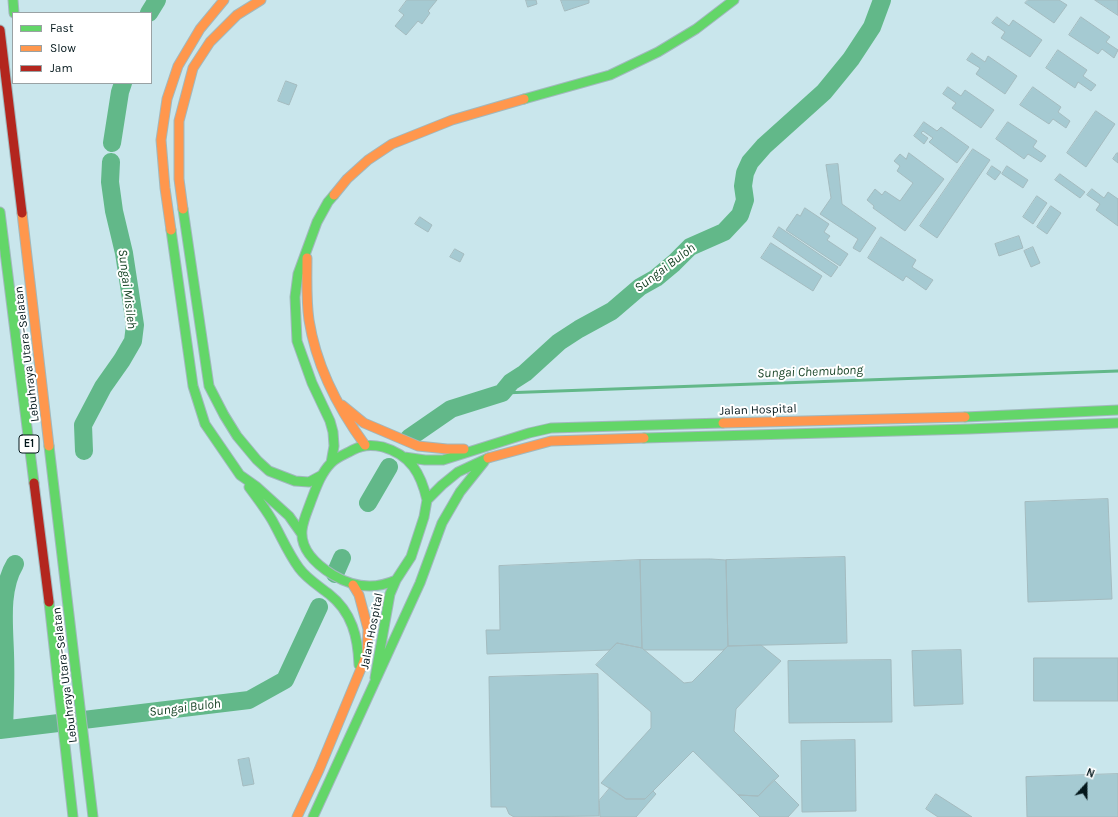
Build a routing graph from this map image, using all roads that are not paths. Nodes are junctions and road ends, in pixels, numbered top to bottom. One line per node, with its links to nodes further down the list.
1 (13, 0): 5 (main road)
2 (224, 0): 19 (main road)
3 (262, 0): 20 (main road)
4 (734, 0): 10 (main road)
5 (14, 12)
6 (0, 30): 9 (main road, Lebuhraya Utara–Selatan / E1)
7 (18, 98): 9 (main road)
8 (0, 212): 29 (main road, Lebuhraya Utara–Selatan / E1)
9 (23, 219): 30 (main road, Lebuhraya Utara–Selatan / E1)
10 (307, 251): 11 (main road); 18 (main road)
11 (336, 400): 14 (main road); 15 (main road)
12 (1118, 410): 15 (main road, Jalan Hospital)
13 (1118, 423): 17 (main road, Jalan Hospital)
14 (365, 446): 16 (main road); 18 (main road)
15 (484, 448): 16 (main road, Jalan Hospital)
16 (404, 457): 21 (main road)
17 (486, 459): 21 (main road, Jalan Hospital); 24 (main road, Jalan Hospital)
18 (331, 463): 20 (main road)
19 (240, 475): 23 (main road); 27 (main road)
20 (322, 475): 23 (main road)
21 (427, 500): 22 (main road, Jalan Hospital)
22 (424, 517): 24 (main road); 25 (main road, Jalan Hospital)
23 (301, 533): 26 (main road)
24 (427, 563): 28 (main road, Jalan Hospital)
25 (396, 580): 26 (main road); 28 (main road, Jalan Hospital)
26 (352, 585): 27 (main road, Jalan Hospital)
27 (360, 672): 31 (main road, Jalan Hospital)
28 (376, 678): 32 (main road, Jalan Hospital)
29 (73, 817)
30 (94, 817)
31 (297, 817)
32 (313, 817)

